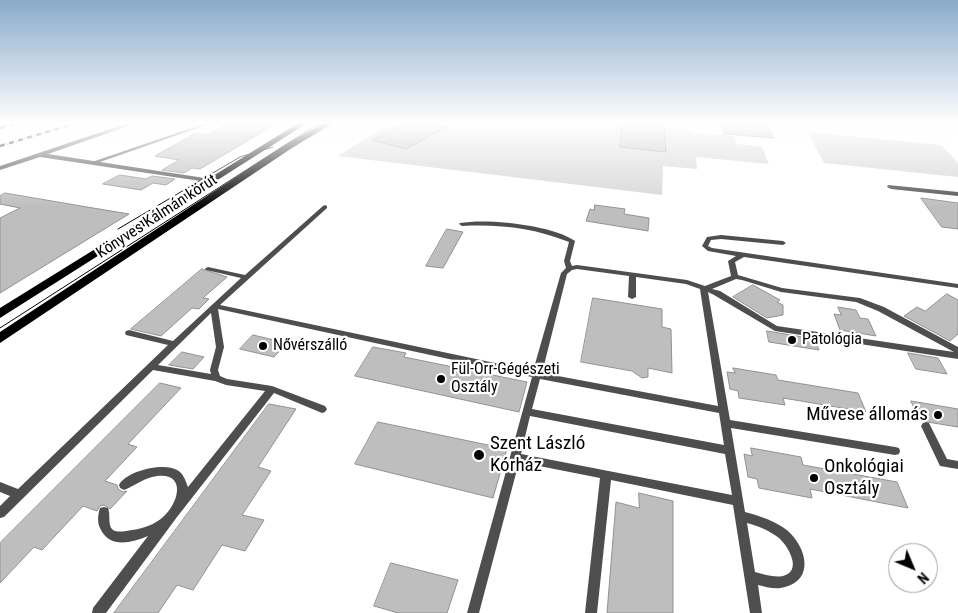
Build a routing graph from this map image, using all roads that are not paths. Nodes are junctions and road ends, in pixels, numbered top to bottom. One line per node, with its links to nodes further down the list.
1 (54, 151): 5 (street)
2 (129, 151): 6 (lane)
3 (259, 151): 8 (main road, Könyves Kálmán körút)
4 (282, 151): 26 (main road, Könyves Kálmán körút)
5 (41, 155): 6 (street); 7 (street)
6 (95, 162): 8 (street)
7 (0, 168)
8 (211, 181): 24 (main road, Könyves Kálmán körút)
9 (891, 187): 10 (street)
10 (958, 194)
11 (325, 207): 18 (lane)
12 (462, 224): 15 (lane)
13 (783, 243): 14 (lane)
14 (742, 255): 19 (lane); 20 (lane)
15 (570, 268): 17 (lane); 31 (lane)
16 (208, 269): 18 (lane)
17 (633, 275): 21 (lane); 22 (lane)
18 (247, 277): 23 (lane)
19 (736, 277): 21 (lane); 28 (lane)
20 (958, 286)
21 (704, 289): 29 (lane); 35 (lane)
22 (632, 297)
23 (214, 306): 27 (lane); 31 (lane); 32 (lane)
24 (0, 314)
25 (129, 333): 27 (lane)
26 (0, 338)
27 (174, 344): 30 (lane)
28 (958, 352)
29 (958, 356)
30 (151, 367): 32 (lane); 46 (lane)
31 (537, 375): 35 (lane); 36 (lane)
32 (216, 378): 33 (lane)
33 (272, 389): 34 (lane); 50 (lane)
34 (322, 410)
35 (722, 410): 37 (lane)
36 (528, 412): 39 (lane); 41 (lane)
37 (725, 423): 39 (lane); 40 (lane)
38 (926, 426): 42 (lane)
39 (729, 450): 47 (lane)
40 (895, 451)
41 (516, 457): 43 (lane); 54 (lane)
42 (958, 465)
43 (606, 475): 47 (lane); 55 (lane)
44 (124, 485): 50 (lane)
45 (0, 487): 46 (lane)
46 (19, 494): 49 (lane)
47 (737, 501): 51 (lane)
48 (104, 512): 50 (lane)
49 (0, 513)
50 (173, 513): 53 (lane)
51 (740, 516): 52 (lane); 52 (lane)
52 (750, 577): 56 (lane)
53 (98, 613)
54 (473, 613)
55 (591, 613)
56 (756, 613)

